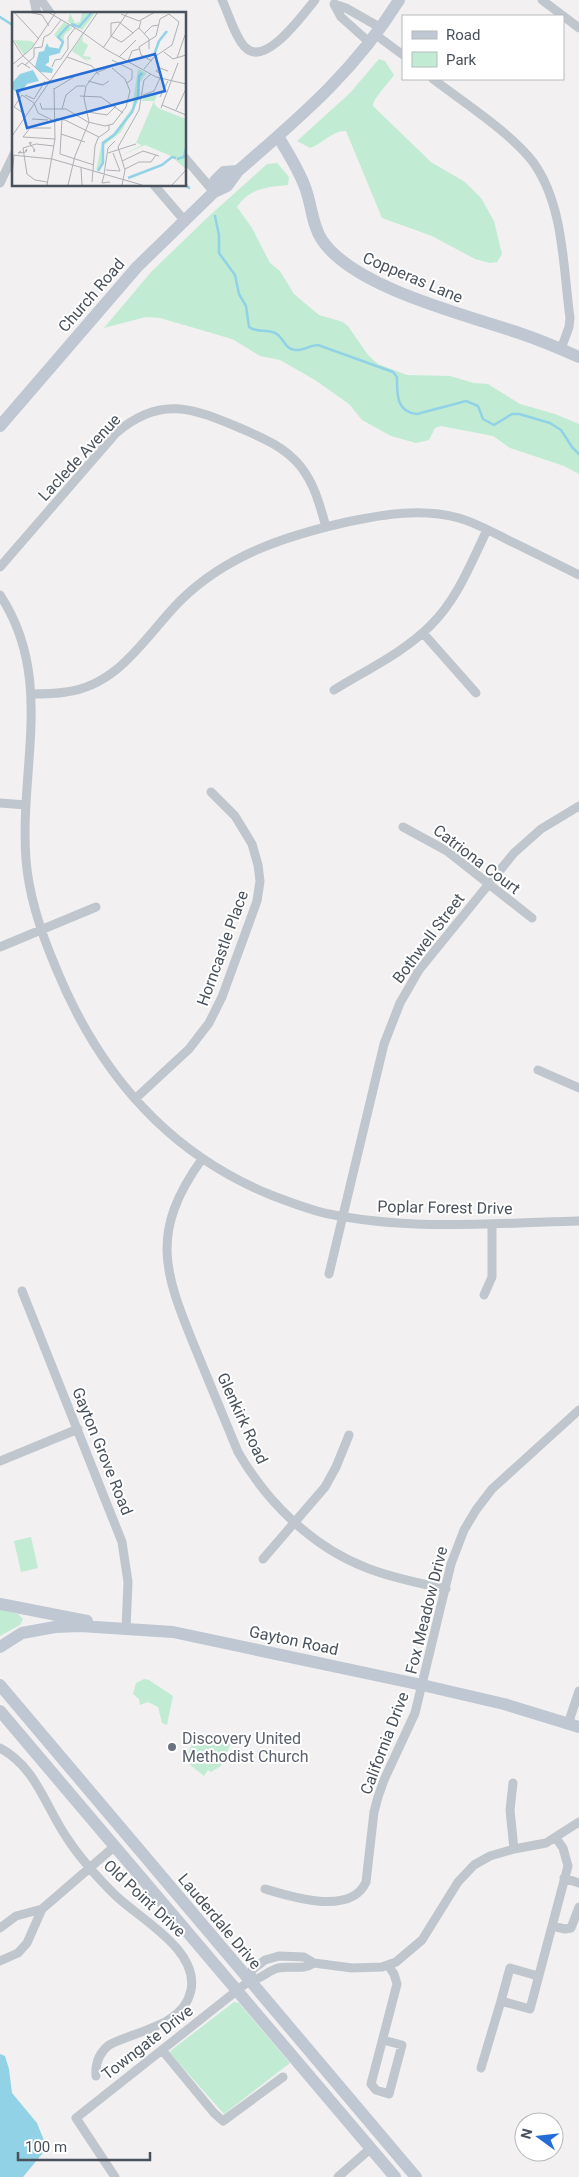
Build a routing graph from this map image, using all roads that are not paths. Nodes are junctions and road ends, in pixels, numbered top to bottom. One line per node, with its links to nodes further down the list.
1 (41, 0): 7 (street)
2 (222, 0): 3 (street)
3 (315, 0)
4 (399, 0): 11 (main road, Church Road)
5 (542, 0): 8 (street)
6 (331, 2): 11 (street); 11 (street)
7 (50, 12)
8 (562, 15)
9 (564, 17): 10 (street)
10 (579, 28)
11 (376, 35): 12 (street); 14 (main road, Church Road)
12 (402, 54)
13 (434, 80): 21 (street)
14 (278, 136): 19 (main road, Church Road); 21 (main road, Copperas Lane)
15 (12, 158): 17 (street)
16 (186, 159): 19 (street)
17 (0, 182)
18 (155, 186): 20 (street)
19 (214, 192): 20 (main road, Church Road)
20 (184, 220): 23 (main road, Church Road)
21 (560, 349): 22 (main road, Copperas Lane)
22 (579, 357)
23 (0, 426)
24 (326, 527): 25 (street); 26 (street, Laclede Avenue); 32 (street)
25 (487, 530): 27 (street); 29 (street)
26 (0, 567)
27 (579, 575)
28 (0, 595): 32 (street, Poplar Forest Drive)
29 (423, 633): 30 (street); 31 (street)
30 (334, 690)
31 (476, 693)
32 (31, 694): 35 (street, Poplar Forest Drive)
33 (211, 792): 45 (street, Horncastle Place)
34 (0, 803): 35 (street)
35 (26, 805): 41 (street, Poplar Forest Drive)
36 (579, 806): 38 (street, Bothwell Street)
37 (403, 827): 38 (street, Catriona Court)
38 (488, 884): 40 (street, Catriona Court); 47 (street, Bothwell Street)
39 (96, 907): 41 (street)
40 (532, 918)
41 (41, 930): 42 (street); 45 (street, Poplar Forest Drive)
42 (0, 946)
43 (538, 1070): 44 (street)
44 (579, 1088)
45 (135, 1099): 46 (street, Poplar Forest Drive)
46 (202, 1158): 47 (street, Poplar Forest Drive); 57 (street, Glenkirk Road)
47 (343, 1217): 49 (street, Poplar Forest Drive); 50 (street, Bothwell Street)
48 (579, 1221): 49 (street, Poplar Forest Drive)
49 (492, 1224): 52 (street)
50 (329, 1274)
51 (22, 1291): 54 (street, Gayton Grove Road)
52 (484, 1296)
53 (579, 1410): 59 (street, Fox Meadow Drive)
54 (78, 1429): 56 (street); 61 (street, Gayton Grove Road)
55 (349, 1435): 57 (street)
56 (0, 1461)
57 (296, 1522): 58 (street); 59 (street, Glenkirk Road)
58 (263, 1559)
59 (446, 1589): 64 (street, Fox Meadow Drive)
60 (0, 1604): 61 (main road)
61 (120, 1629): 62 (main road, Gayton Road); 64 (main road, Gayton Road)
62 (0, 1647)
63 (0, 1685): 85 (main road, Lauderdale Drive)
64 (422, 1685): 67 (main road, Gayton Road); 77 (street, California Drive)
65 (579, 1691): 67 (street)
66 (0, 1711): 72 (main road, Lauderdale Drive)
67 (574, 1726)
68 (0, 1748): 74 (street, Old Point Drive)
69 (513, 1783): 73 (street)
70 (579, 1822): 71 (street)
71 (556, 1838): 73 (street); 75 (street)
72 (115, 1846): 74 (street); 86 (main road, Lauderdale Drive)
73 (514, 1848): 83 (street)
74 (90, 1867): 79 (street); 91 (street, Old Point Drive)
75 (564, 1878): 76 (street); 80 (street)
76 (579, 1883)
77 (265, 1889)
78 (579, 1907): 80 (street)
79 (42, 1908): 81 (street); 82 (street)
80 (552, 1926): 84 (street)
81 (0, 1928)
82 (0, 1961)
83 (388, 1965): 85 (street, Towngate Drive); 88 (street)
84 (538, 1976): 87 (street); 87 (street)
85 (249, 1981): 86 (street, Towngate Drive); 97 (main road, Lauderdale Drive)
86 (237, 1990): 89 (street, Towngate Drive); 93 (main road, Lauderdale Drive)
87 (501, 2001): 90 (street)
88 (382, 2040): 88 (street)
89 (162, 2050): 92 (street); 94 (street, Towngate Drive)
90 (481, 2068)
91 (96, 2076)
92 (284, 2077)
93 (371, 2148): 95 (street); 96 (main road, Lauderdale Drive)
94 (115, 2177)
95 (338, 2177)
96 (395, 2177)
97 (416, 2177)

